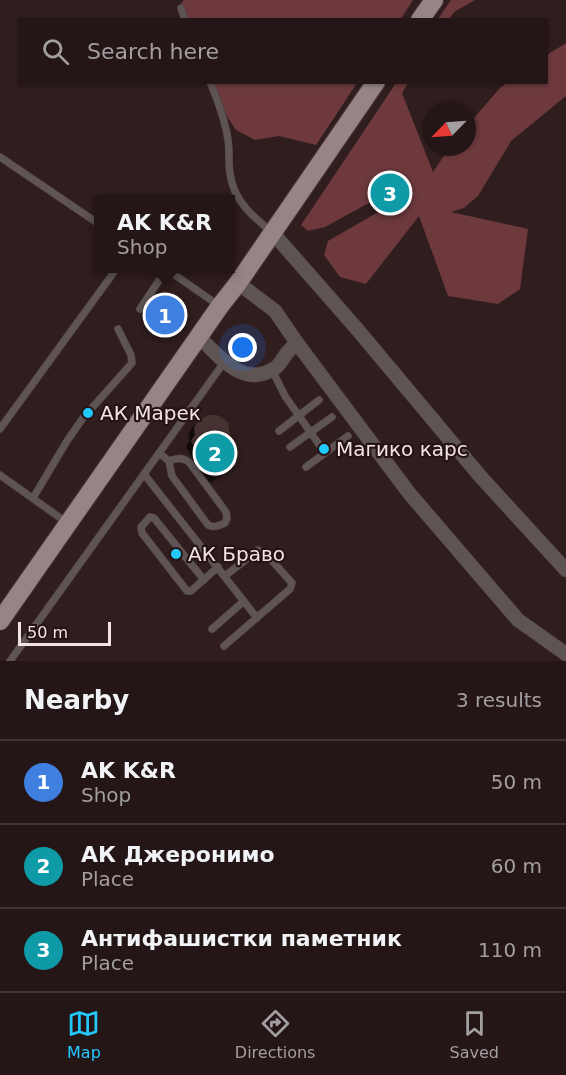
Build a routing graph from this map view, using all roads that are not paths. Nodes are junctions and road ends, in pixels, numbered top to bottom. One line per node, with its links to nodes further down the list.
1 (434, 0): 4 (main road)
2 (181, 8): 3 (lane)
3 (184, 18)
4 (421, 18)
5 (211, 84): 9 (lane)
6 (375, 84): 9 (main road)
7 (0, 157): 8 (lane)
8 (94, 221)
9 (272, 232): 13 (main road); 38 (street)
10 (113, 273): 24 (lane)
11 (162, 273): 15 (lane)
12 (171, 273): 14 (lane)
13 (238, 283): 14 (main road); 18 (street)
14 (220, 306): 17 (main road)
15 (140, 309)
16 (118, 329): 35 (lane)
17 (199, 337): 19 (street); 36 (main road)
18 (297, 343): 20 (street); 46 (street)
19 (225, 361): 20 (street); 29 (lane)
20 (272, 370): 22 (lane)
21 (319, 400): 22 (lane)
22 (299, 416): 25 (lane); 26 (lane)
23 (332, 417): 26 (lane)
24 (0, 429)
25 (279, 431)
26 (311, 432): 28 (lane); 30 (lane)
27 (348, 436): 30 (lane)
28 (290, 447)
29 (159, 453): 31 (lane); 33 (lane)
30 (325, 453): 32 (lane)
31 (169, 460): 31 (lane)
32 (306, 467)
33 (144, 474): 37 (lane); 47 (lane)
34 (0, 475): 35 (lane)
35 (33, 498): 36 (lane)
36 (68, 524): 43 (main road)
37 (218, 567): 39 (lane); 40 (lane)
38 (566, 570)
39 (225, 576): 41 (lane); 42 (lane)
40 (204, 580): 40 (lane)
41 (244, 601): 42 (lane); 44 (lane)
42 (257, 618): 45 (lane)
43 (0, 621)
44 (212, 629)
45 (225, 646)
46 (566, 654)
47 (10, 661)

